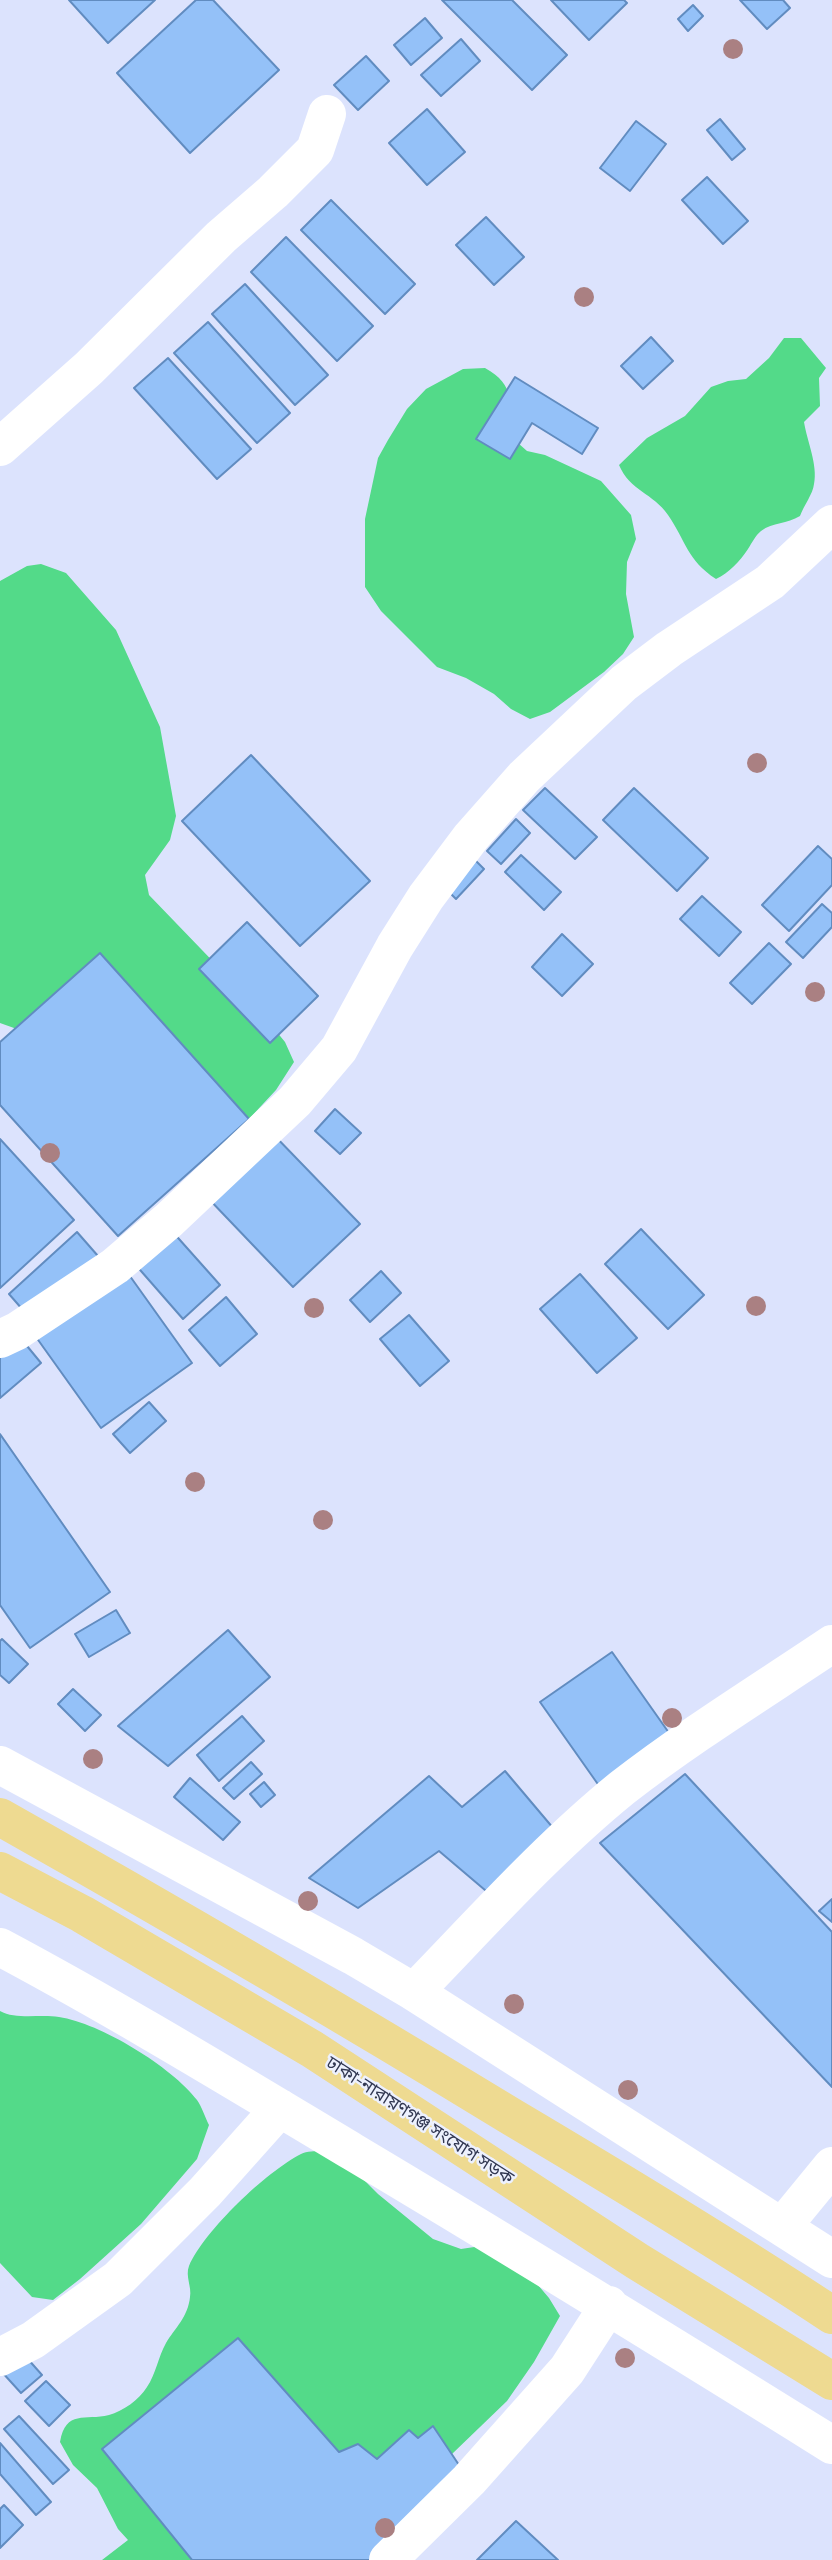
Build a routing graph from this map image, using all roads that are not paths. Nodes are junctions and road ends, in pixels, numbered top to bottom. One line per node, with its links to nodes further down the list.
1 (327, 114): 2 (street)
2 (0, 447)
3 (832, 524): 4 (street)
4 (0, 1337)
5 (832, 1644): 10 (street)
6 (0, 1765): 10 (street)
7 (0, 1817): 16 (main road)
8 (0, 1871): 18 (main road, ঢাকা-নারায়ণগঞ্জ সংযোগ সড়ক)
9 (0, 1947): 11 (street)
10 (414, 1992): 13 (street)
11 (280, 2108): 15 (street); 17 (street)
12 (832, 2166): 13 (street)
13 (782, 2227): 14 (street)
14 (832, 2259)
15 (609, 2305): 19 (street); 20 (street)
16 (832, 2315)
17 (0, 2357)
18 (832, 2381)
19 (832, 2445)
20 (388, 2560)

